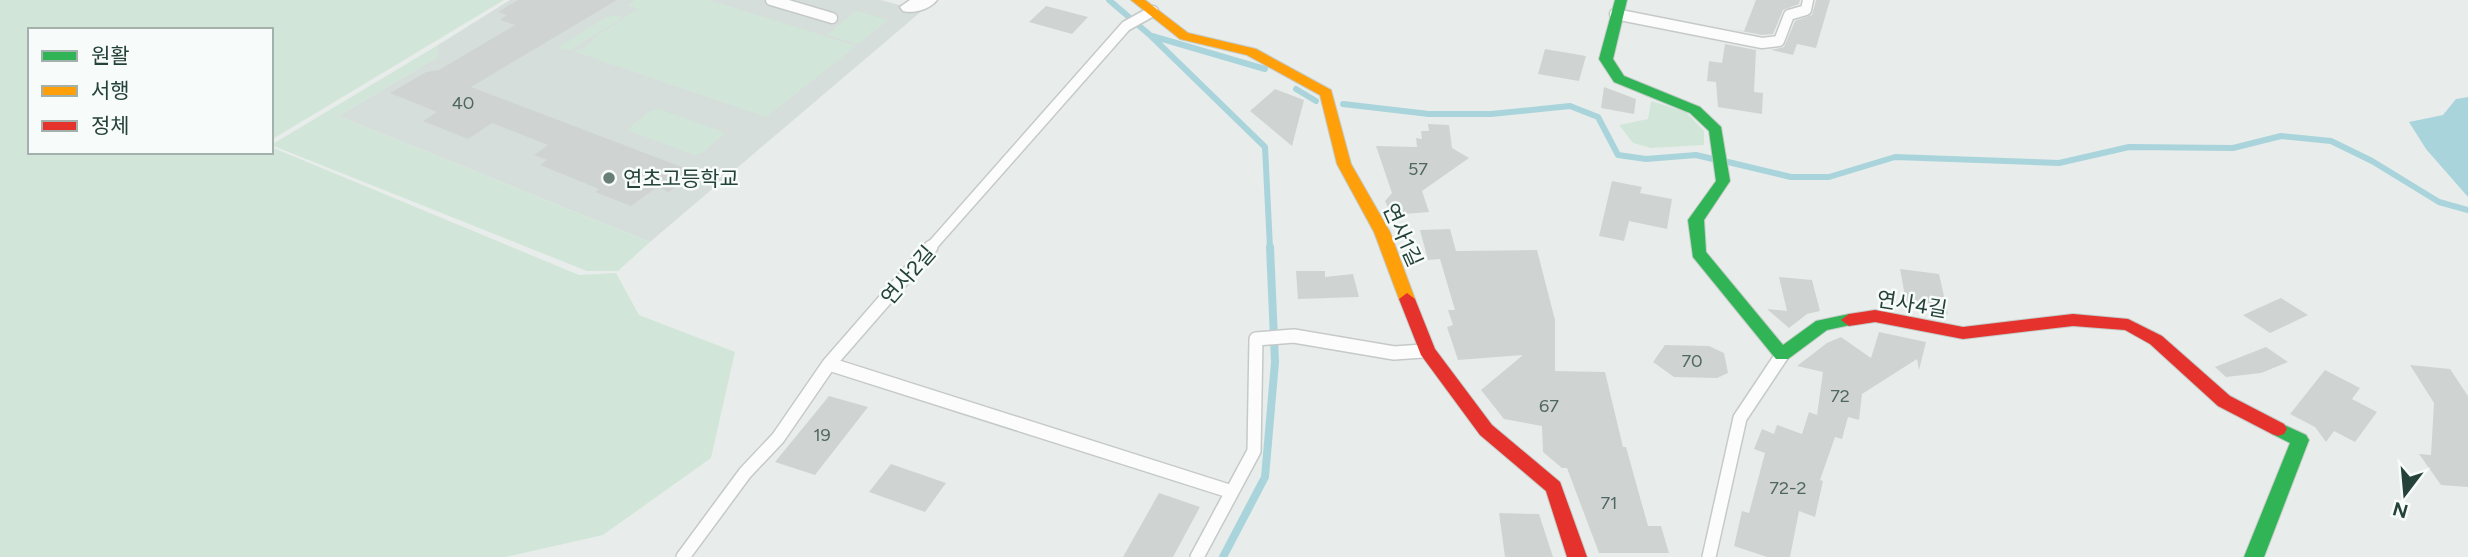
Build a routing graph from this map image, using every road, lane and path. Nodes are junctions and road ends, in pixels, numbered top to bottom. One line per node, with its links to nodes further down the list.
1 (771, 0): 6 (lane)
2 (1138, 0): 5 (street, 연사1길)
3 (1808, 0): 4 (lane)
4 (1618, 7): 8 (street)
5 (1153, 11): 7 (street, 연사1길); 9 (lane, 연사2길)
6 (832, 18)
7 (1426, 351): 10 (lane); 13 (street, 연사1길)
8 (1783, 355): 14 (lane); 15 (street, 연사4길)
9 (830, 364): 10 (lane); 11 (lane, 연사2길)
10 (1231, 492): 12 (lane)
11 (682, 557)
12 (1197, 557)
13 (1577, 557)
14 (1709, 557)
15 (2254, 557)

